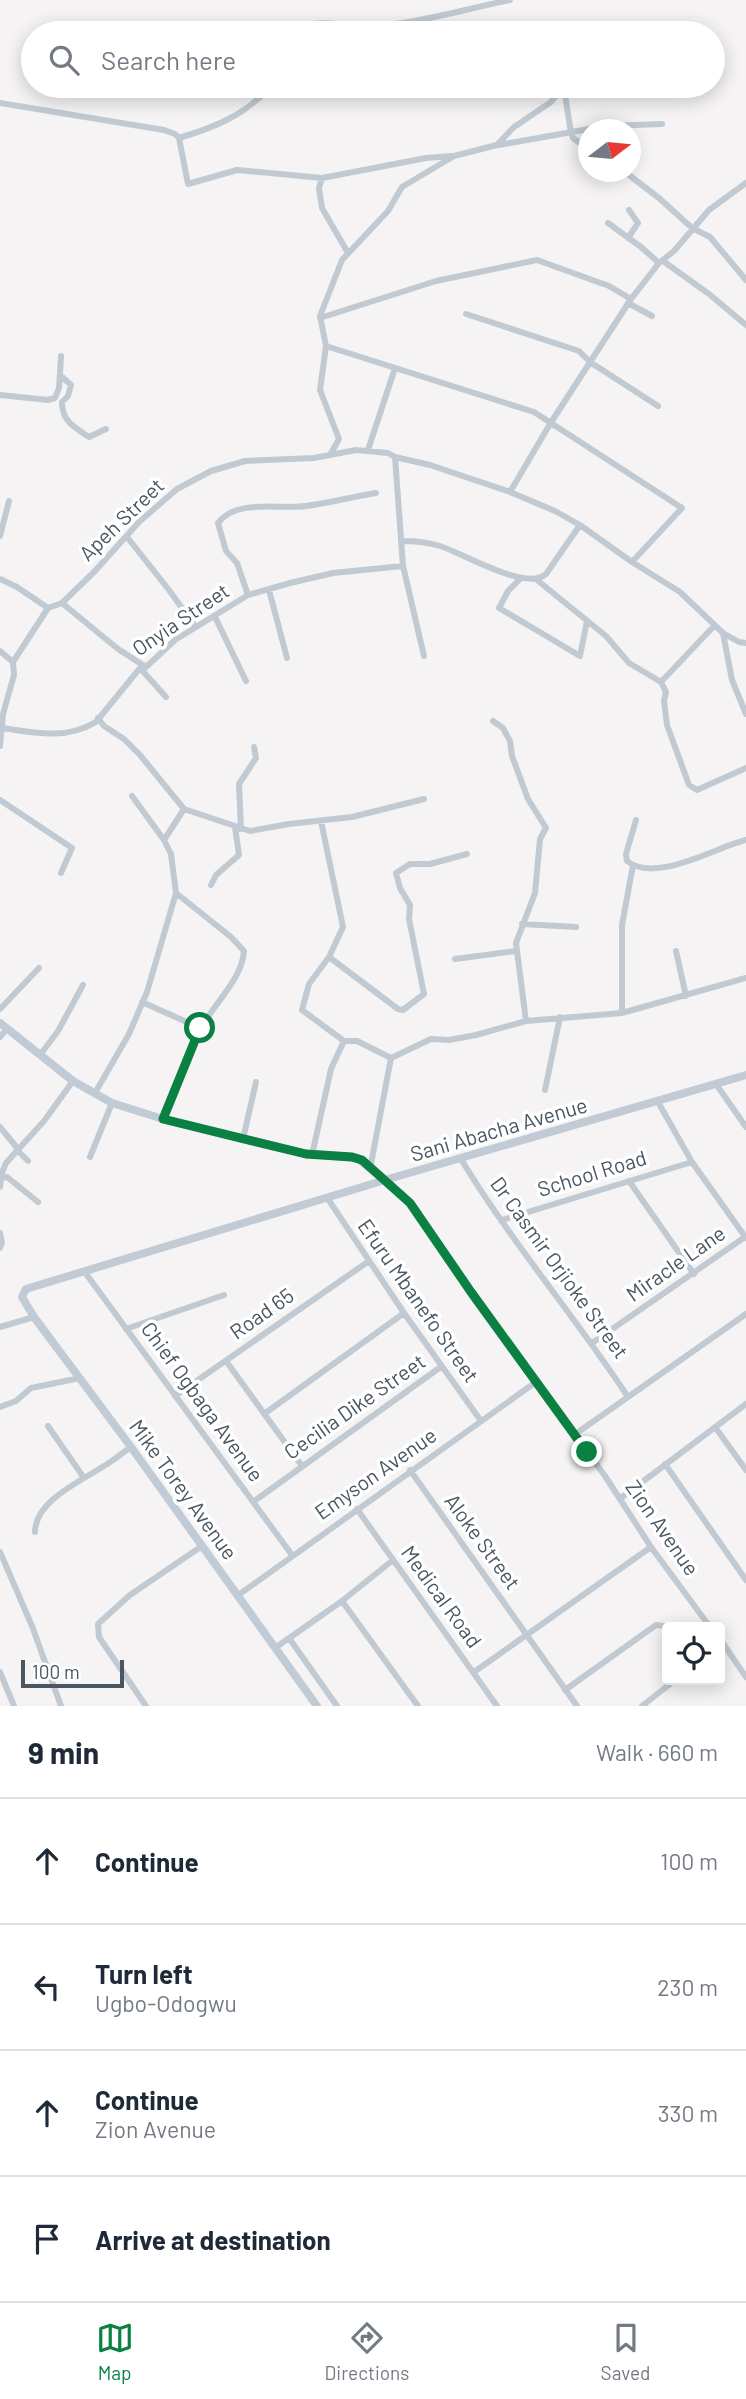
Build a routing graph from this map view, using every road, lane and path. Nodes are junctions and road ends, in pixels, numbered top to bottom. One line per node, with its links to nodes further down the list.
1 (510, 0): 2 (street)
2 (401, 21)
3 (259, 98): 9 (street)
4 (554, 98): 11 (street)
5 (566, 98): 8 (street)
6 (0, 103): 9 (street)
7 (662, 124): 8 (street)
8 (571, 133): 10 (street); 11 (street)
9 (179, 138): 15 (street)
10 (578, 141)
11 (497, 145): 12 (street)
12 (454, 156): 13 (street); 14 (street)
13 (426, 158): 14 (street); 15 (street)
14 (435, 168): 22 (street)
15 (322, 178): 22 (street)
16 (638, 182): 20 (street)
17 (746, 183): 20 (street)
18 (629, 210): 21 (street)
19 (608, 223): 21 (street)
20 (692, 228): 23 (street); 24 (street)
21 (628, 238): 23 (street)
22 (348, 253): 28 (street)
23 (661, 262): 25 (street); 29 (street)
24 (746, 281)
25 (630, 301): 27 (street); 28 (street); 32 (street)
26 (466, 314): 32 (street)
27 (652, 316)
28 (320, 318): 30 (street)
29 (746, 325)
30 (326, 346): 33 (street); 40 (street)
31 (61, 356): 34 (street)
32 (590, 362): 36 (street); 37 (street)
33 (395, 368): 37 (street); 39 (street)
34 (60, 375): 35 (street); 38 (street)
35 (0, 394)
36 (658, 406)
37 (550, 424): 42 (street); 49 (street)
38 (106, 429)
39 (368, 450): 40 (street, Apeh Street); 41 (street, Apeh Street)
40 (331, 453): 47 (street, Apeh Street)
41 (395, 457): 42 (street, Apeh Street); 48 (street)
42 (510, 492): 45 (street, Apeh Street)
43 (376, 493): 55 (street)
44 (9, 501): 46 (street)
45 (580, 525): 49 (street, Apeh Street); 53 (street)
46 (0, 536)
47 (127, 537): 56 (street, Apeh Street); 60 (street)
48 (402, 541): 50 (street); 51 (street)
49 (632, 562): 61 (street, Apeh Street)
50 (403, 566): 54 (street, Onyia Street); 65 (street)
51 (521, 578): 53 (street); 59 (street)
52 (0, 579): 57 (street)
53 (537, 580): 59 (street)
54 (269, 590): 55 (street, Onyia Street); 66 (street)
55 (248, 595): 58 (street, Onyia Street)
56 (62, 603): 57 (street, Apeh Street); 69 (street)
57 (48, 608): 68 (street)
58 (215, 617): 60 (street, Onyia Street); 70 (street)
59 (587, 621): 71 (street)
60 (195, 626): 69 (street, Onyia Street)
61 (715, 626): 62 (street, Apeh Street); 71 (street)
62 (723, 633): 63 (street, Apeh Street); 67 (street)
63 (742, 643): 67 (street)
64 (0, 651): 68 (street)
65 (424, 656)
66 (287, 658)
67 (726, 660): 73 (street)
68 (13, 662): 76 (street)
69 (143, 667): 72 (street); 74 (street, Onyia Street)
70 (246, 681)
71 (661, 682): 79 (street)
72 (166, 697)
73 (746, 714)
74 (99, 718): 76 (street, Onyia Street); 83 (street)
75 (493, 721): 94 (street)
76 (2, 728): 77 (street)
77 (0, 746)
78 (254, 747): 86 (street)
79 (746, 768)
80 (132, 796): 87 (street)
81 (424, 799): 85 (street)
82 (0, 800): 91 (street)
83 (184, 809): 86 (street); 87 (street)
84 (636, 820): 90 (street)
85 (321, 821): 86 (street); 98 (street)
86 (238, 828): 92 (street)
87 (164, 840): 93 (street)
88 (746, 840): 90 (street)
89 (467, 855): 98 (street)
90 (633, 865): 106 (street)
91 (61, 873)
92 (211, 885)
93 (176, 893): 104 (street); 109 (street)
94 (523, 924): 95 (street); 97 (street)
95 (576, 927)
96 (676, 950): 103 (street)
97 (516, 951): 99 (street); 108 (street)
98 (329, 957): 111 (street)
99 (456, 959)
100 (39, 968): 105 (street)
101 (746, 978): 103 (street)
102 (83, 985): 112 (street)
103 (686, 996): 106 (street)
104 (142, 1003): 109 (street); 119 (street)
105 (0, 1009)
106 (622, 1013): 107 (street)
107 (560, 1017): 108 (street); 118 (street)
108 (526, 1021): 113 (street)
109 (200, 1028): 122 (street)
110 (2, 1030): 112 (street)
111 (344, 1041): 113 (street); 127 (street)
112 (40, 1055): 115 (street)
113 (391, 1058): 132 (street)
114 (746, 1075): 117 (street, Sani Abacha Avenue)
115 (73, 1081): 119 (street); 126 (street)
116 (256, 1082): 125 (street)
117 (716, 1084): 120 (street, Sani Abacha Avenue); 124 (street)
118 (545, 1090)
119 (95, 1093): 121 (street)
120 (657, 1102): 129 (street, Sani Abacha Avenue); 131 (street)
121 (112, 1103): 122 (street); 128 (street)
122 (163, 1119): 125 (street)
123 (0, 1127): 126 (street)
124 (746, 1127)
125 (243, 1139): 127 (street)
126 (18, 1149): 130 (street); 133 (street)
127 (312, 1155): 132 (street)
128 (90, 1157)
129 (461, 1159): 134 (street, Sani Abacha Avenue); 139 (street, Dr Casmir Orjioke Street)
130 (28, 1161)
131 (692, 1162): 135 (street, School Road); 141 (street)
132 (370, 1170): 134 (street)
133 (1, 1178): 136 (street); 138 (street)
134 (385, 1180): 137 (street, Sani Abacha Avenue); 157 (street, Zion Avenue)
135 (629, 1181): 139 (street, School Road); 145 (street)
136 (0, 1187)
137 (328, 1199): 143 (street, Efuru Mbanefo Street); 144 (street, Sani Abacha Avenue)
138 (38, 1202)
139 (502, 1220): 153 (street, Dr Casmir Orjioke Street)
140 (0, 1233): 142 (street)
141 (746, 1238): 145 (street, Miracle Lane)
142 (0, 1248)
143 (369, 1261): 148 (street, Efuru Mbanefo Street); 154 (street, Road 65)
144 (83, 1271): 146 (street, Sani Abacha Avenue); 152 (street, Chief Ogbaga Avenue)
145 (694, 1274): 153 (street, Miracle Lane)
146 (23, 1293): 150 (street, Mike Torey Avenue)
147 (224, 1295): 152 (street)
148 (404, 1314): 155 (street, Efuru Mbanefo Street); 162 (street)
149 (746, 1314): 159 (street)
150 (34, 1317): 151 (street); 156 (street, Mike Torey Avenue)
151 (0, 1327)
152 (126, 1328): 158 (street, Chief Ogbaga Avenue)
153 (592, 1343): 159 (street, Dr Casmir Orjioke Street)
154 (226, 1361): 158 (street, Road 65); 162 (street)
155 (442, 1366): 163 (street, Efuru Mbanefo Street); 169 (street, Cecilia Dike Street)
156 (80, 1378): 161 (street); 167 (street, Mike Torey Avenue)
157 (536, 1382): 163 (street, Emyson Avenue); 166 (street, Zion Avenue)
158 (175, 1396): 174 (street, Chief Ogbaga Avenue)
159 (628, 1397): 166 (street)
160 (746, 1404): 165 (street)
161 (0, 1408)
162 (264, 1414): 169 (street)
163 (481, 1421): 171 (street, Emyson Avenue)
164 (48, 1426): 172 (street)
165 (715, 1427): 168 (street); 170 (street)
166 (574, 1435): 173 (street, Zion Avenue)
167 (131, 1447): 172 (street); 177 (street, Mike Torey Avenue)
168 (665, 1464): 173 (street); 182 (street)
169 (302, 1466): 174 (street, Cecilia Dike Street)
170 (746, 1470)
171 (410, 1471): 175 (street, Emyson Avenue); 187 (street, Aloke Street)
172 (84, 1478): 176 (street)
173 (621, 1499): 178 (street, Zion Avenue)
174 (253, 1502): 180 (street, Chief Ogbaga Avenue)
175 (357, 1509): 180 (street, Emyson Avenue); 181 (street, Medical Road)
176 (35, 1532)
177 (202, 1546): 183 (street, Mike Torey Avenue); 200 (street)
178 (651, 1547): 185 (street, Zion Avenue); 187 (street)
179 (0, 1552): 199 (street)
180 (292, 1555): 183 (street, Emyson Avenue)
181 (393, 1560): 184 (street); 194 (street, Medical Road)
182 (746, 1580)
183 (237, 1596): 190 (street, Mike Torey Avenue)
184 (342, 1601): 188 (street); 203 (street)
185 (706, 1622)
186 (662, 1626): 197 (street)
187 (526, 1634): 194 (street); 197 (street, Aloke Street)
188 (289, 1638): 190 (street); 202 (street)
189 (725, 1647): 191 (street)
190 (275, 1648): 201 (street, Mike Torey Avenue)
191 (728, 1651): 192 (street); 195 (street)
192 (725, 1652)
193 (0, 1672): 198 (street)
194 (474, 1672): 204 (street, Medical Road)
195 (746, 1677)
196 (669, 1685): 206 (street)
197 (565, 1689): 205 (street, Aloke Street)
198 (14, 1706)
199 (61, 1706)
200 (146, 1706)
201 (317, 1706)
202 (337, 1706)
203 (418, 1706)
204 (497, 1706)
205 (577, 1706)
206 (642, 1706)

